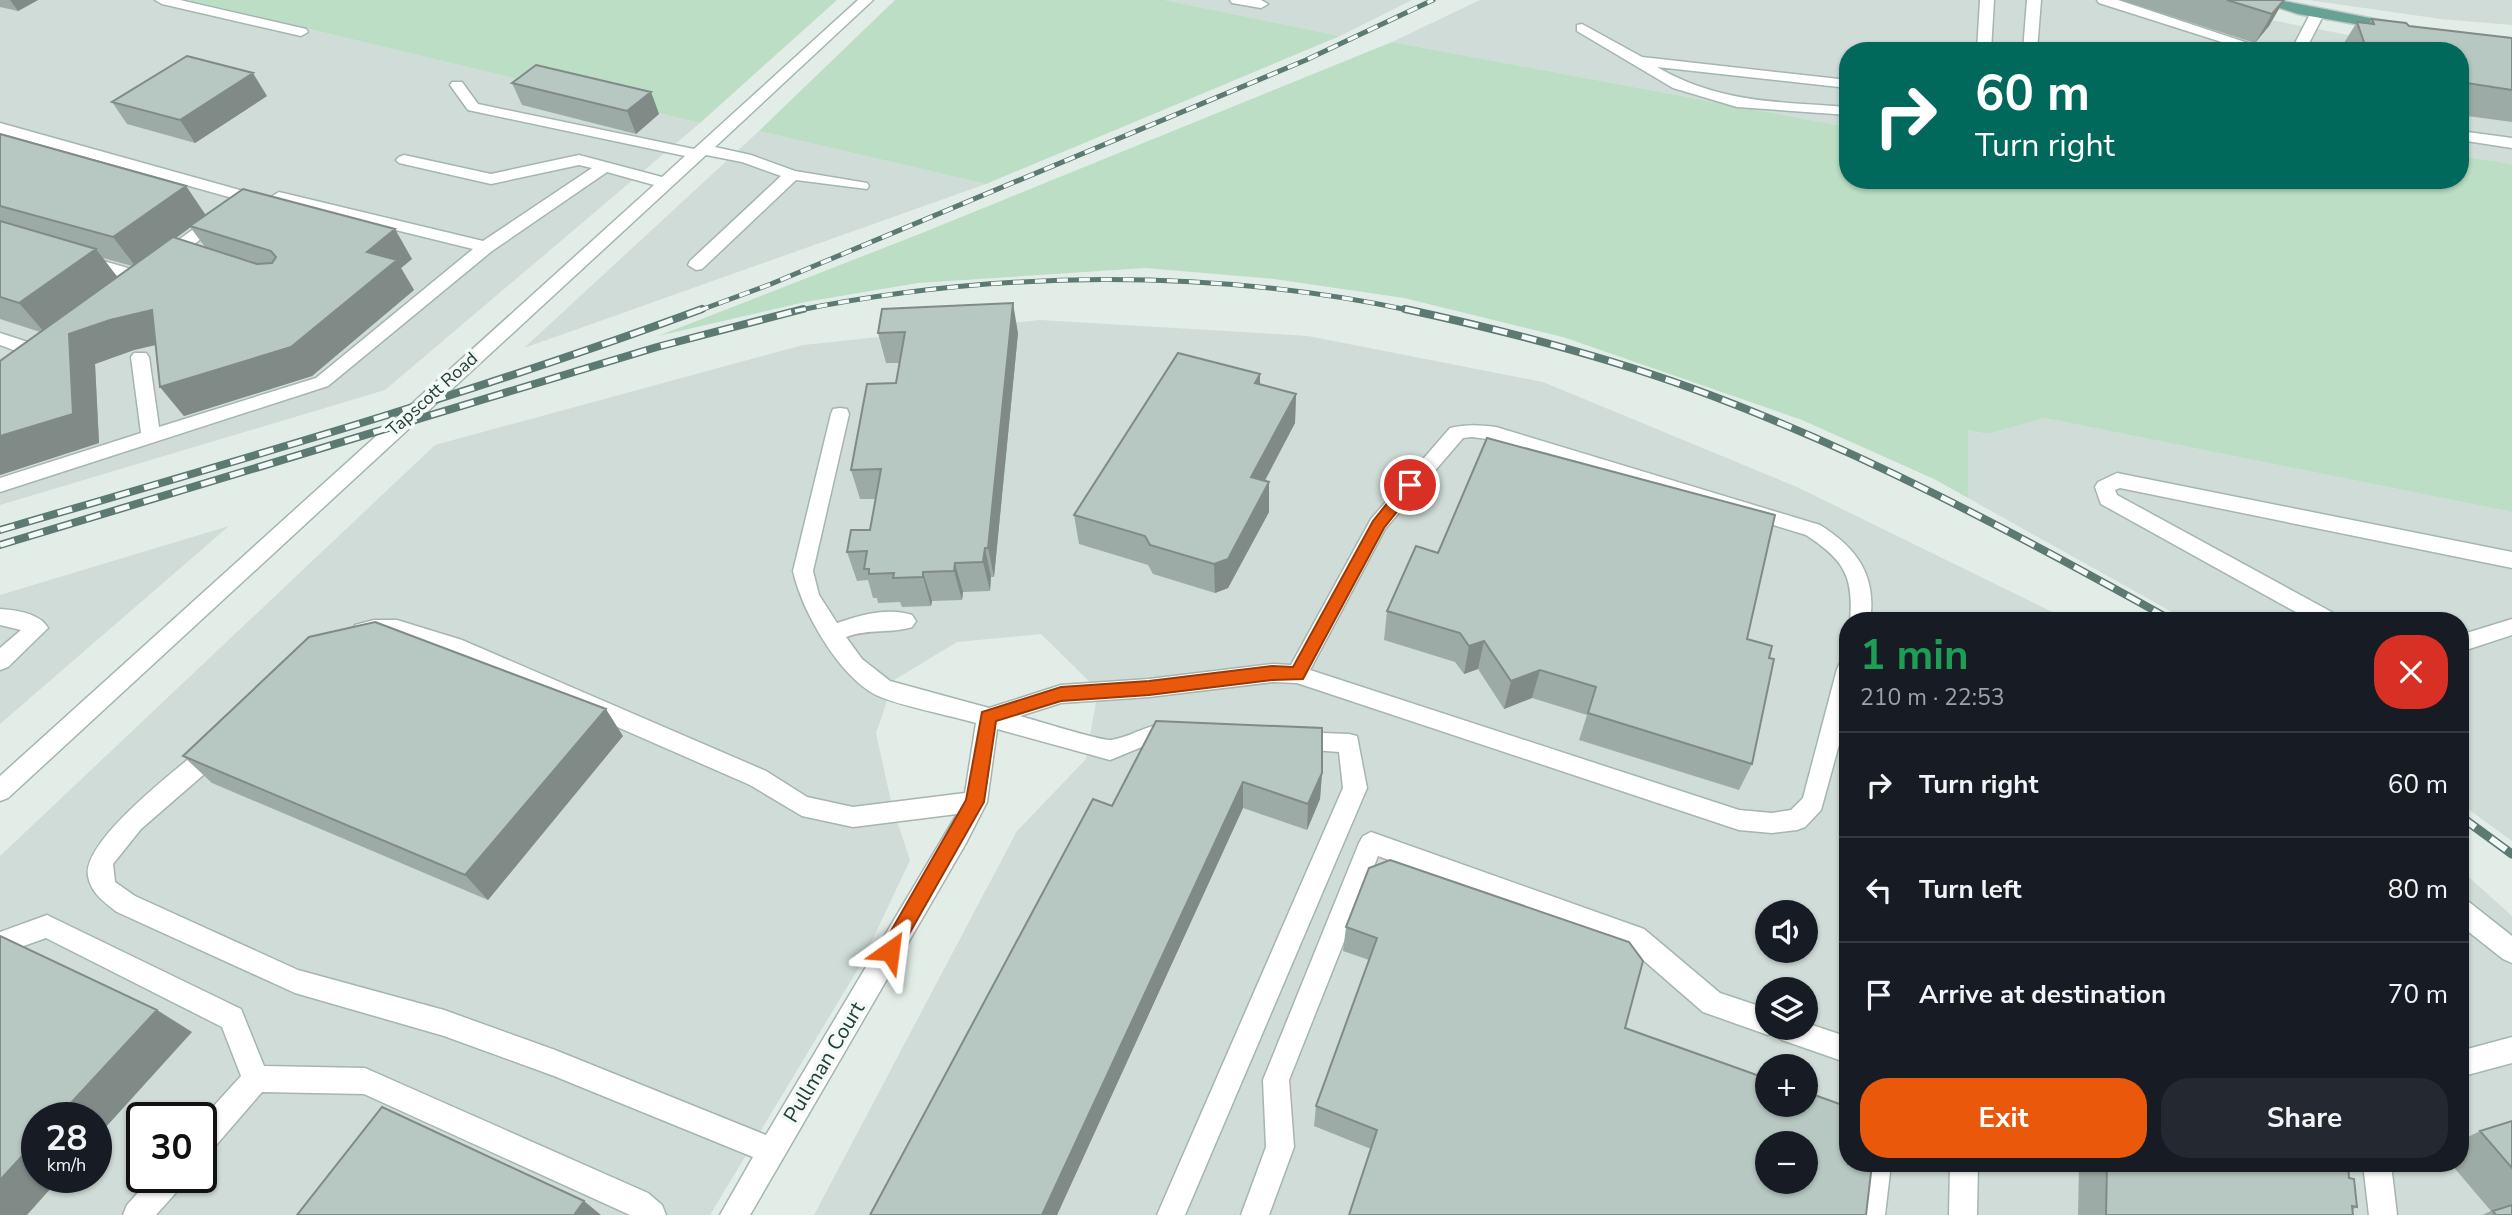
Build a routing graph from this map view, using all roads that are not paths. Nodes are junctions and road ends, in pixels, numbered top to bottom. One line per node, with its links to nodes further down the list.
1 (162, 0): 12 (street)
2 (866, 0): 25 (street, Tapscott Road)
3 (1237, 0): 8 (street)
4 (1987, 0): 13 (street)
5 (2034, 0): 14 (street)
6 (2104, 0): 15 (street)
7 (2263, 0): 9 (main road)
8 (1261, 4)
9 (2317, 13): 11 (main road); 16 (street)
10 (1582, 28): 17 (street)
11 (2405, 29)
12 (301, 32)
13 (1981, 42)
14 (2031, 42)
15 (2237, 42)
16 (2302, 42)
17 (1636, 60): 18 (street); 20 (street)
18 (1839, 83)
19 (457, 85): 25 (street)
20 (1839, 110)
21 (0, 115): 26 (street)
22 (0, 128): 35 (street)
23 (2469, 136): 24 (street)
24 (2512, 142)
25 (699, 151): 29 (street); 30 (street, Tapscott Road)
26 (159, 159)
27 (404, 160): 28 (street)
28 (605, 167): 30 (street); 32 (street)
29 (792, 175): 31 (street); 34 (street)
30 (665, 183): 61 (street, Tapscott Road)
31 (861, 186)
32 (486, 247): 35 (street); 43 (street)
33 (76, 258): 35 (street)
34 (696, 265)
35 (153, 281): 36 (street)
36 (118, 292)
37 (57, 336): 38 (street)
38 (0, 339)
39 (57, 356): 41 (street)
40 (140, 357): 43 (street)
41 (34, 372)
42 (841, 414): 51 (street)
43 (151, 437): 44 (street)
44 (0, 485)
45 (2512, 560): 47 (street)
46 (1860, 612): 55 (street)
47 (2314, 612)
48 (0, 617): 54 (street)
49 (905, 621): 51 (street)
50 (2512, 628): 52 (street)
51 (832, 633): 57 (street)
52 (2469, 641)
53 (339, 645): 62 (street)
54 (0, 661)
55 (1297, 674): 56 (street); 57 (street)
56 (1839, 703)
57 (988, 717): 59 (street); 62 (street, Pullman Court)
58 (236, 732): 73 (street)
59 (1202, 737)
60 (1269, 740): 81 (street)
61 (0, 791)
62 (975, 802): 73 (street, Pullman Court)
63 (2469, 917): 65 (street)
64 (0, 948): 71 (street)
65 (2512, 951)
66 (1755, 1018): 82 (street)
67 (1818, 1040): 68 (street)
68 (1839, 1047)
69 (2512, 1050): 70 (street)
70 (2469, 1062)
71 (256, 1079): 72 (street); 78 (street)
72 (217, 1124)
73 (771, 1152): 80 (street, Pullman Court)
74 (1876, 1172): 83 (street)
75 (1964, 1172): 84 (street)
76 (2378, 1172): 85 (street)
77 (157, 1193): 79 (street)
78 (640, 1211)
79 (137, 1215)
80 (734, 1215)
81 (1171, 1215)
82 (1255, 1215)
83 (1871, 1215)
84 (1963, 1215)
85 (2383, 1215)

